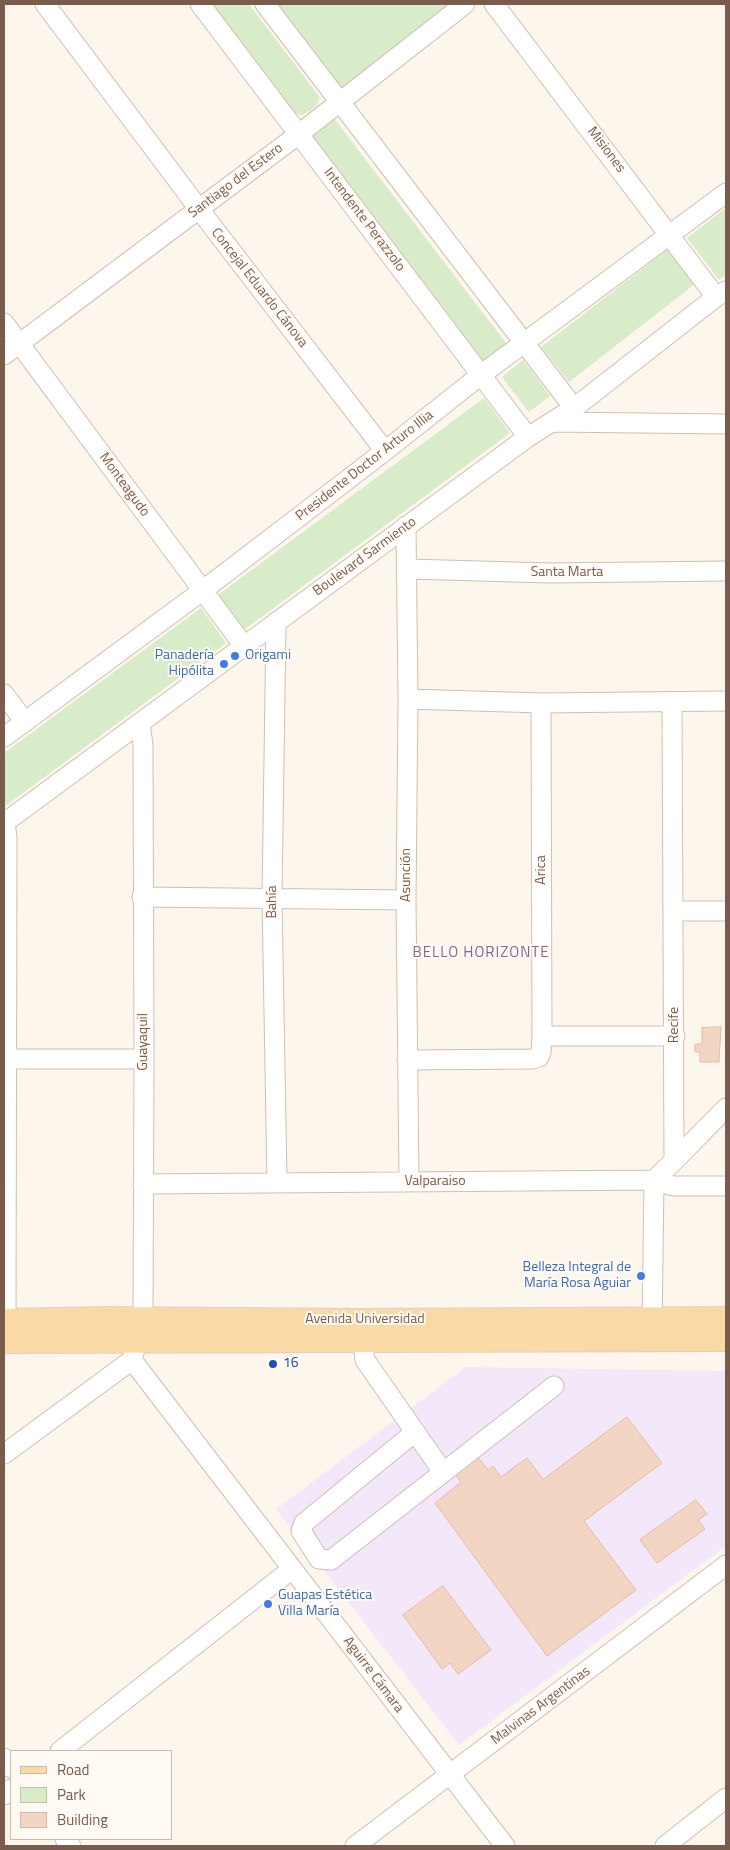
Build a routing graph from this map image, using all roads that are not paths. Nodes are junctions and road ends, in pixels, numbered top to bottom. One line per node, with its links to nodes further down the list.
1 (45, 4): 9 (street, Concejal Eduardo Cánova)
2 (200, 4): 7 (street, Intendente Perazzolo)
3 (265, 4): 6 (street)
4 (465, 4): 6 (street, Santiago del Estero)
5 (494, 4): 10 (street, Misiones)
6 (340, 102): 7 (street, Santiago del Estero); 13 (street)
7 (299, 134): 9 (street, Santiago del Estero); 16 (street, Intendente Perazzolo)
8 (726, 193): 10 (street, Presidente Doctor Arturo Illia)
9 (199, 209): 14 (street, Santiago del Estero); 21 (street, Concejal Eduardo Cánova)
10 (671, 235): 11 (street, Misiones); 13 (street, Presidente Doctor Arturo Illia)
11 (721, 294): 17 (street, Boulevard Sarmiento)
12 (4, 323): 14 (street, Monteagudo)
13 (523, 343): 16 (street, Presidente Doctor Arturo Illia); 17 (street)
14 (19, 344): 15 (street, Santiago del Estero); 25 (street, Monteagudo)
15 (4, 355)
16 (482, 374): 20 (street, Intendente Perazzolo); 21 (street, Presidente Doctor Arturo Illia)
17 (574, 408): 18 (street, Boulevard Sarmiento)
18 (552, 422): 19 (street); 20 (street, Boulevard Sarmiento)
19 (726, 424)
20 (528, 437): 22 (street, Boulevard Sarmiento)
21 (386, 451): 25 (street, Presidente Doctor Arturo Illia)
22 (406, 526): 23 (street, Asunción); 26 (street, Boulevard Sarmiento)
23 (408, 569): 24 (street, Santa Marta); 29 (street, Asunción)
24 (726, 571)
25 (202, 591): 27 (street, Monteagudo); 33 (street, Presidente Doctor Arturo Illia)
26 (276, 622): 27 (street, Boulevard Sarmiento); 38 (street, Bahía)
27 (244, 646): 34 (street, Boulevard Sarmiento)
28 (4, 694): 33 (street)
29 (408, 699): 32 (street); 39 (street, Asunción)
30 (672, 702): 31 (street); 32 (street); 40 (street, Recife)
31 (726, 702)
32 (541, 703): 42 (street, Arica)
33 (25, 722): 35 (street, Presidente Doctor Arturo Illia)
34 (140, 723): 36 (street, Boulevard Sarmiento); 37 (street, Guayaquil)
35 (4, 737)
36 (4, 822): 44 (street)
37 (142, 897): 38 (street); 45 (street, Guayaquil)
38 (272, 898): 39 (street); 50 (street, Bahía)
39 (406, 900): 46 (street, Asunción)
40 (674, 911): 41 (street); 43 (street, Recife)
41 (726, 911)
42 (542, 1036): 43 (street); 46 (street, Arica)
43 (675, 1036): 48 (street, Recife)
44 (6, 1059): 45 (street); 55 (street)
45 (144, 1059): 52 (street, Guayaquil)
46 (407, 1060): 51 (street, Asunción)
47 (726, 1108): 48 (street)
48 (674, 1161): 49 (street)
49 (654, 1180): 51 (street, Valparaiso); 53 (street, Valparaiso); 56 (street)
50 (277, 1182): 51 (street, Valparaiso); 52 (street, Valparaiso)
51 (409, 1182)
52 (143, 1184): 59 (street, Guayaquil)
53 (726, 1186)
54 (726, 1319): 56 (main road, Avenida Universidad)
55 (5, 1328): 59 (main road, Avenida Universidad)
56 (652, 1329): 57 (main road, Avenida Universidad); 58 (main road, Avenida Universidad)
57 (361, 1331): 59 (main road, Avenida Universidad); 61 (street)
58 (726, 1339)
59 (137, 1340): 62 (street); 65 (street, Aguirre Cámara)
60 (554, 1386): 63 (street)
61 (415, 1432): 63 (street); 63 (street)
62 (4, 1454)
63 (443, 1472)
64 (726, 1565): 67 (street, Malvinas Argentinas)
65 (292, 1569): 66 (street); 67 (street, Aguirre Cámara)
66 (61, 1750)
67 (450, 1776): 69 (street, Malvinas Argentinas); 70 (street, Aguirre Cámara)
68 (726, 1798): 71 (street)
69 (356, 1846)
70 (505, 1846)
71 (665, 1846)

